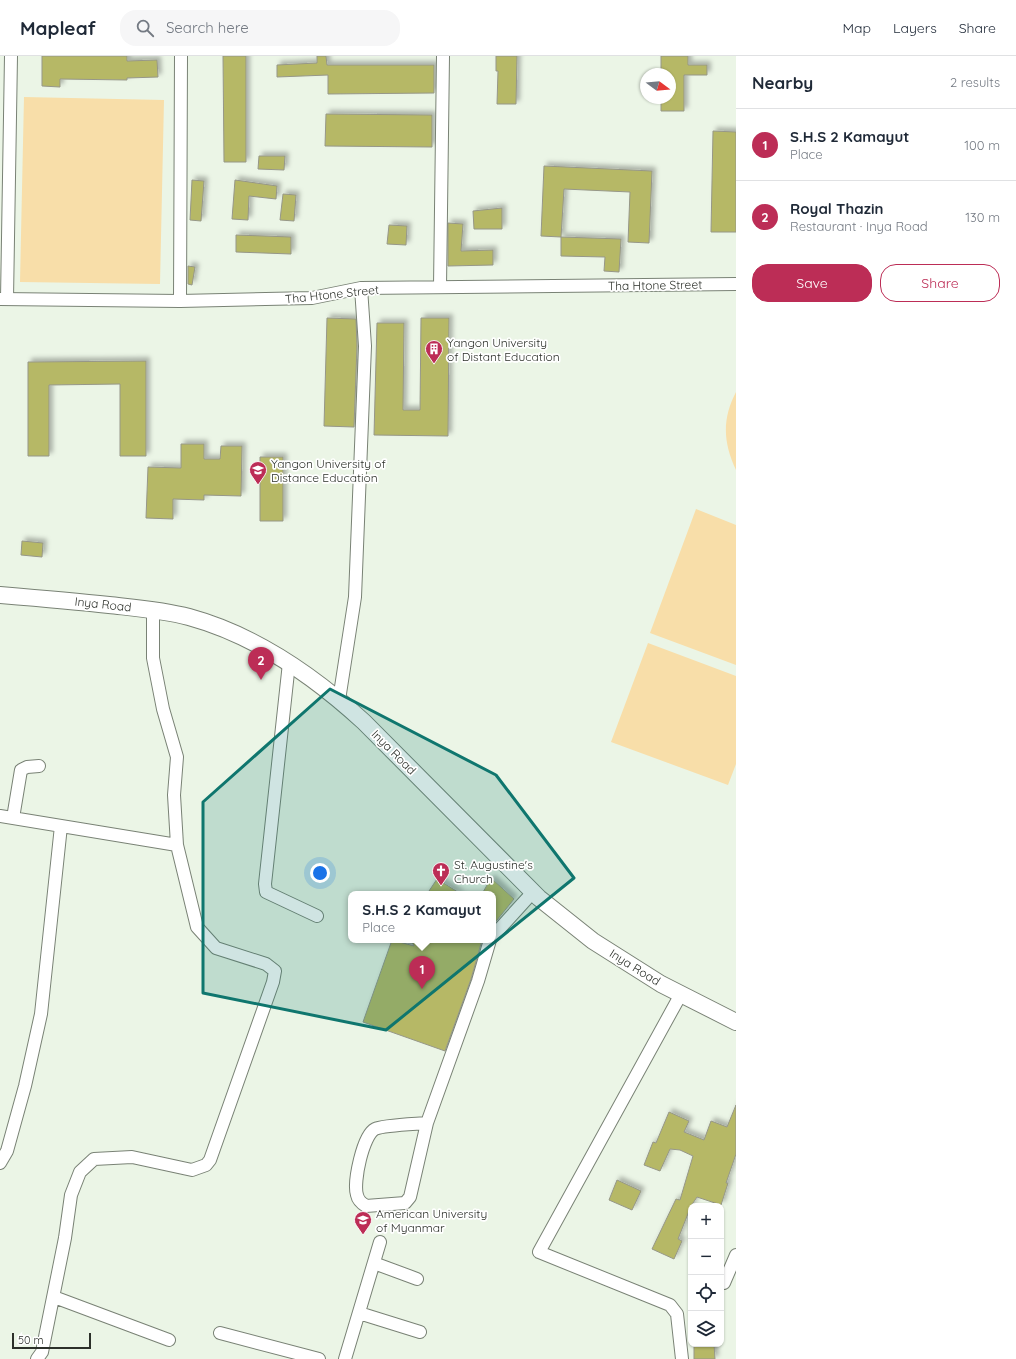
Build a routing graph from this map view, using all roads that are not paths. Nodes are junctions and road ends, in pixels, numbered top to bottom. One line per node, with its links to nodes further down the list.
1 (11, 56): 4 (street)
2 (181, 56): 9 (street)
3 (443, 56): 6 (street)
4 (5, 114): 8 (street)
5 (736, 284): 6 (street, Tha Htone Street)
6 (440, 287): 7 (street, Tha Htone Street)
7 (361, 288): 9 (street, Tha Htone Street); 13 (street)
8 (3, 299): 9 (street, Tha Htone Street)
9 (180, 302)
10 (0, 595): 11 (main road, Inya Road)
11 (153, 609): 12 (main road, Inya Road); 18 (street)
12 (290, 663): 13 (main road, Inya Road); 20 (street)
13 (339, 700): 19 (main road, Inya Road)
14 (39, 766): 16 (street)
15 (0, 816): 16 (street)
16 (13, 818): 17 (street)
17 (61, 826): 18 (street); 26 (street)
18 (177, 845): 32 (street)
19 (533, 892): 21 (street); 23 (main road, Inya Road)
20 (317, 916)
21 (496, 933)
22 (489, 943): 25 (street)
23 (681, 994): 24 (main road, Inya Road); 40 (street)
24 (736, 1022)
25 (427, 1123): 25 (street)
26 (0, 1163)
27 (380, 1242): 29 (street)
28 (736, 1255): 31 (street)
29 (374, 1263): 30 (street); 33 (street)
30 (417, 1279)
31 (724, 1283)
32 (54, 1297): 36 (street); 37 (street)
33 (359, 1313): 34 (street); 39 (street)
34 (420, 1332)
35 (220, 1333): 38 (street)
36 (169, 1340)
37 (37, 1359)
38 (319, 1359)
39 (345, 1359)
40 (682, 1359)

